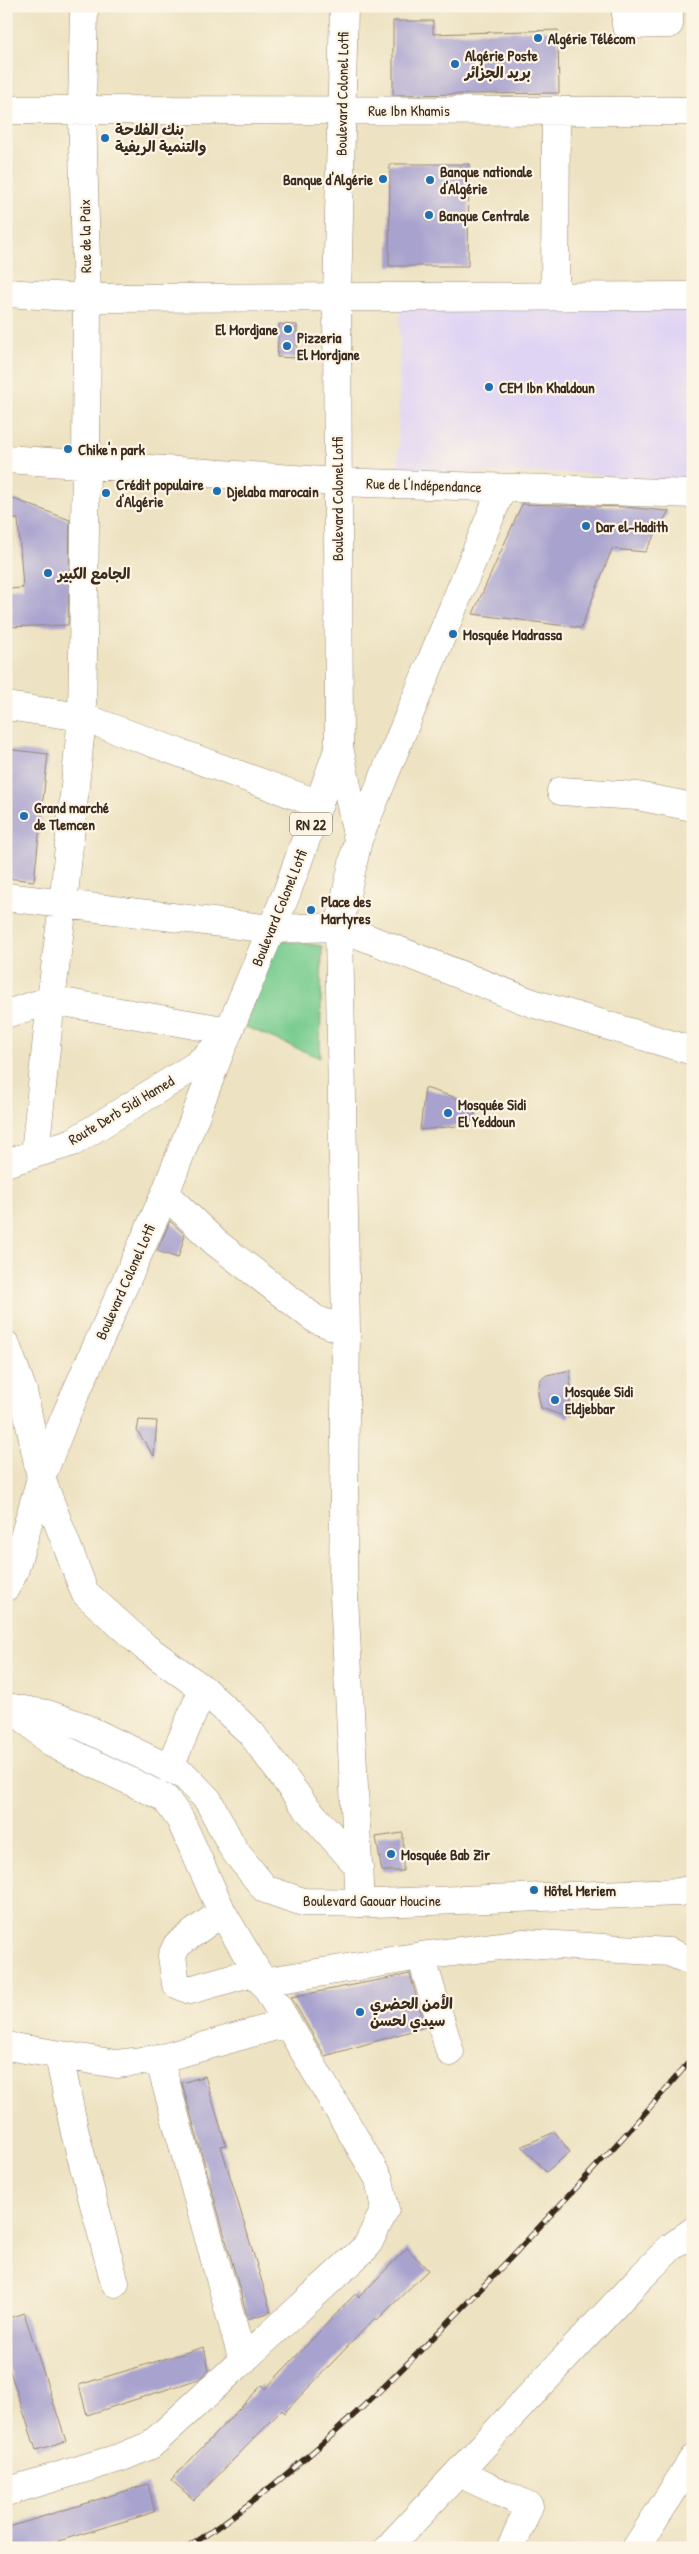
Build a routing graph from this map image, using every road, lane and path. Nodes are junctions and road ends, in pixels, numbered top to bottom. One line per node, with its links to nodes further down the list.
1 (84, 6): 5 (street, Rue de la Paix)
2 (344, 6): 7 (street, Boulevard Colonel Lotfi / RN 22)
3 (626, 6): 4 (street)
4 (669, 6)
5 (82, 109): 6 (street, Rue Ibn Khamis); 7 (street, Rue Ibn Khamis); 13 (street, Rue de la Paix)
6 (6, 110)
7 (342, 110): 8 (street, Rue Ibn Khamis); 14 (street, Boulevard Colonel Lotfi / RN 22)
8 (556, 110): 9 (street, Rue Ibn Khamis); 11 (street)
9 (693, 111)
10 (6, 293): 13 (street)
11 (555, 295): 12 (street); 14 (street)
12 (693, 296)
13 (87, 298): 14 (street); 16 (street, Rue de la Paix)
14 (337, 298): 17 (street, Boulevard Colonel Lotfi / RN 22)
15 (6, 459): 16 (street, Rue de l'Indépendance)
16 (86, 466): 17 (street, Rue de l'Indépendance); 21 (street, Rue de la Paix)
17 (337, 482): 18 (street, Rue de l'Indépendance); 22 (street, Boulevard Colonel Lotfi / RN 22)
18 (502, 488): 19 (street, Rue de l'Indépendance); 26 (street)
19 (693, 494)
20 (6, 706): 21 (street)
21 (82, 717): 24 (street); 28 (street, Rue de la Paix)
22 (339, 747): 24 (street, Boulevard Colonel Lotfi / RN 22); 26 (street)
23 (561, 791): 25 (street)
24 (319, 804): 30 (street, Boulevard Colonel Lotfi / RN 22)
25 (693, 807)
26 (358, 840): 29 (street)
27 (6, 897): 28 (street)
28 (64, 905): 30 (street); 31 (street, Rue de la Paix)
29 (339, 927): 30 (street); 34 (street); 38 (street)
30 (271, 929): 33 (street, Boulevard Colonel Lotfi / RN 22)
31 (51, 1000): 32 (street); 33 (street); 35 (street, Rue de la Paix)
32 (6, 1014)
33 (227, 1036): 35 (street, Route Derb Sidi Hamed); 37 (street, Boulevard Colonel Lotfi / RN 22)
34 (693, 1051)
35 (35, 1153): 36 (street, Route Derb Sidi Hamed)
36 (6, 1163)
37 (165, 1194): 38 (street); 40 (street, Boulevard Colonel Lotfi / RN 22)
38 (346, 1331): 45 (street)
39 (6, 1345): 40 (street)
40 (41, 1478): 41 (street, Boulevard Colonel Lotfi / RN 22); 42 (street)
41 (6, 1587)
42 (203, 1689): 44 (street); 45 (street)
43 (9, 1708): 44 (street, Boulevard Gaouar Houcine); 48 (street)
44 (169, 1769): 47 (street, Boulevard Gaouar Houcine)
45 (359, 1867): 47 (street)
46 (693, 1889): 47 (street, Boulevard Gaouar Houcine)
47 (360, 1903)
48 (222, 1912): 51 (street); 51 (street)
49 (421, 1956): 50 (street); 51 (street); 54 (street)
50 (693, 1962)
51 (259, 1976): 52 (street)
52 (287, 2023): 56 (street); 59 (street)
53 (6, 2046): 55 (street)
54 (450, 2052)
55 (59, 2056): 56 (street); 58 (street)
56 (159, 2059): 59 (street)
57 (693, 2231): 61 (street)
58 (116, 2283)
59 (243, 2361): 62 (street)
60 (693, 2459): 65 (street)
61 (459, 2473): 63 (street); 64 (street)
62 (6, 2492)
63 (388, 2548)
64 (511, 2548)
65 (636, 2548)

